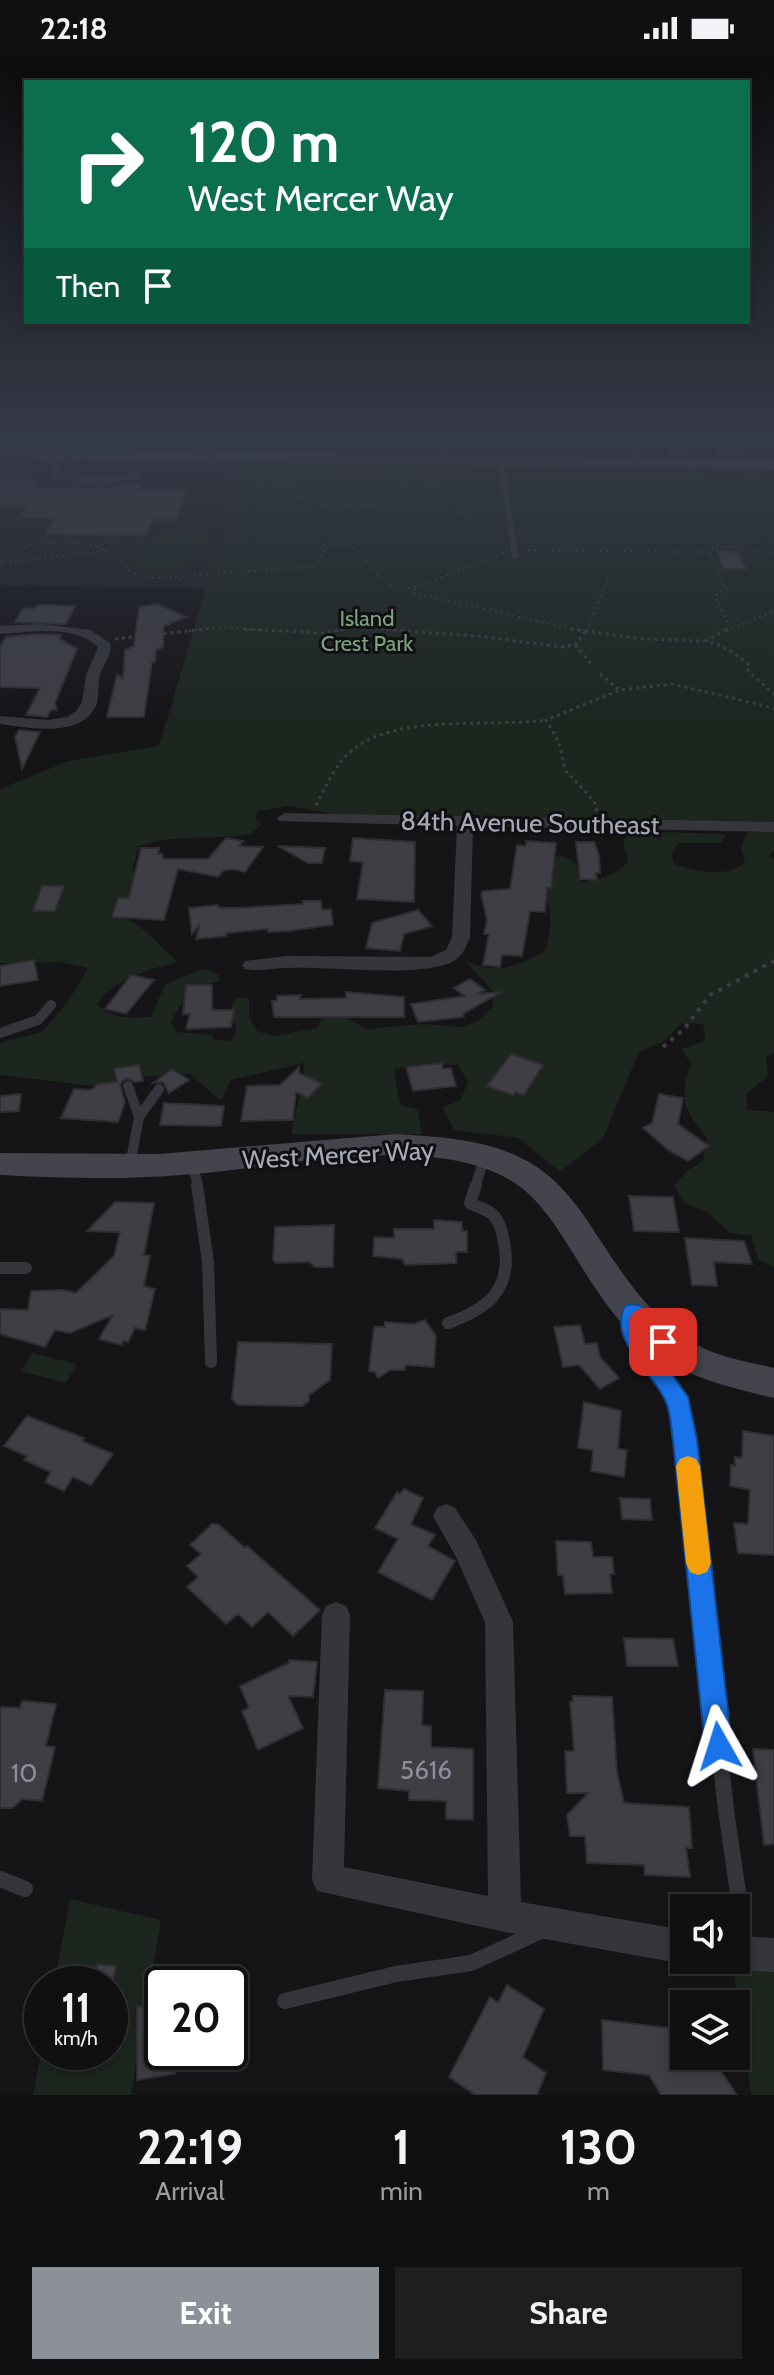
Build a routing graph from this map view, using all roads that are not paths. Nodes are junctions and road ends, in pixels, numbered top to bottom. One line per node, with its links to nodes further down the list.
1 (512, 534): 2 (lane)
2 (515, 553)
3 (0, 630): 4 (street)
4 (0, 720)
5 (285, 818): 6 (street, 84th Avenue Southeast)
6 (465, 823): 7 (street, 84th Avenue Southeast); 8 (street)
7 (774, 827)
8 (251, 965)
9 (51, 1005): 10 (lane)
10 (0, 1033)
11 (128, 1086): 13 (lane)
12 (159, 1089): 13 (lane)
13 (139, 1117): 17 (lane)
14 (485, 1157): 16 (main road, West Mercer Way); 20 (main road, West Mercer Way); 21 (lane)
15 (0, 1164): 17 (main road, West Mercer Way)
16 (193, 1164): 17 (main road, West Mercer Way); 22 (lane)
17 (130, 1167)
18 (0, 1268): 19 (lane)
19 (26, 1268)
20 (633, 1312): 23 (main road, West Mercer Way); 31 (lane)
21 (448, 1323)
22 (211, 1362)
23 (774, 1383)
24 (446, 1516): 28 (street)
25 (336, 1615): 28 (street)
26 (0, 1879): 27 (lane)
27 (25, 1889)
28 (505, 1916): 29 (street)
29 (554, 1925): 30 (street); 32 (lane)
30 (670, 1945)
31 (752, 1954)
32 (285, 2001)

